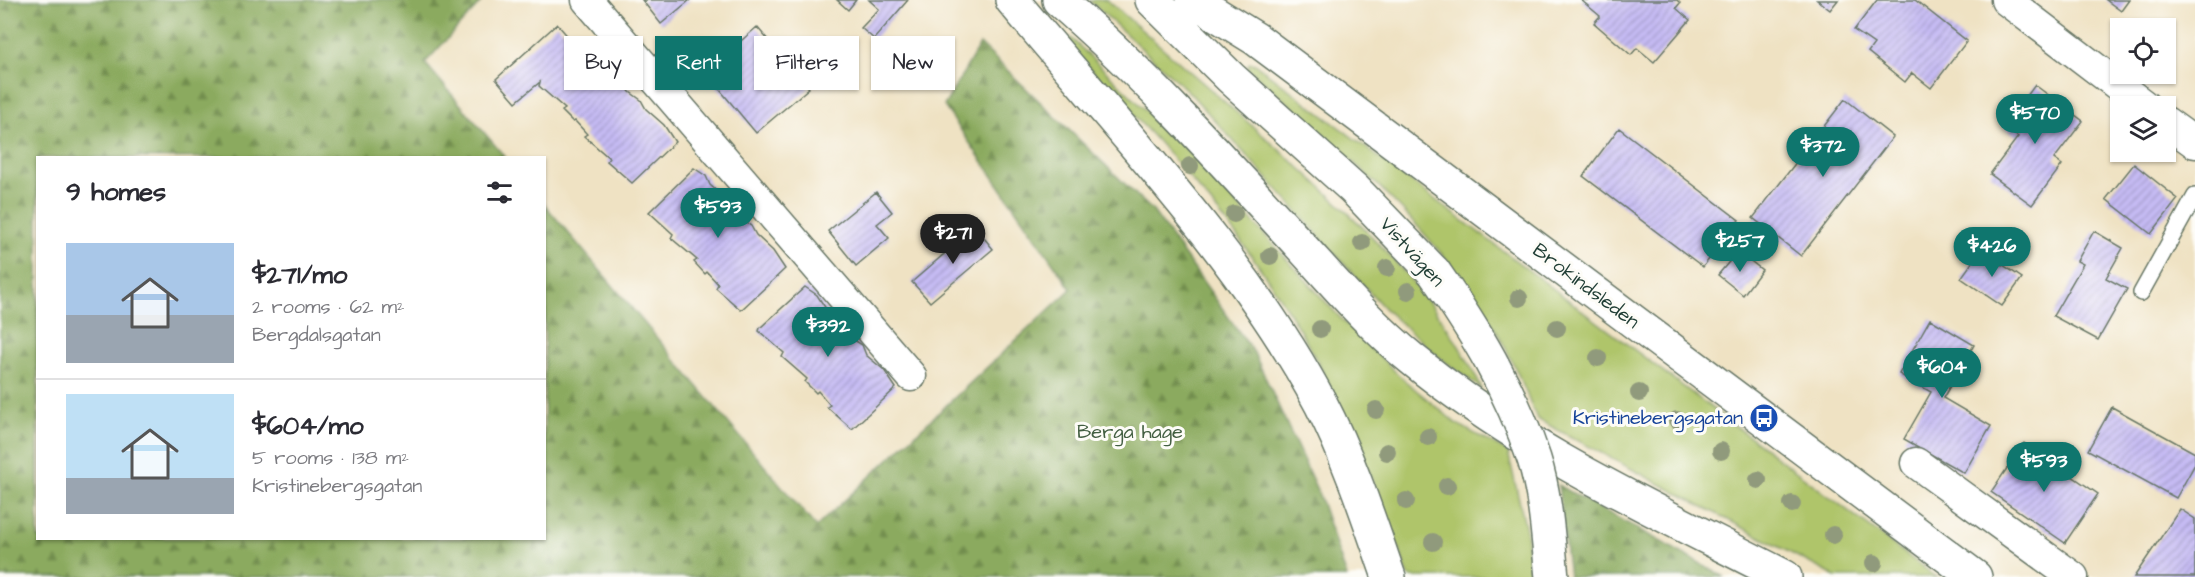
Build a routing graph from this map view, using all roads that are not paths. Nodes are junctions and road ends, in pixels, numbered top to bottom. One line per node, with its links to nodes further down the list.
1 (587, 0): 12 (street)
2 (1012, 0): 14 (main road)
3 (1059, 0): 16 (main road)
4 (1152, 0): 15 (main road, Vistvägen, bridge)
5 (1193, 0): 17 (main road, Brokindsleden)
6 (2006, 0): 7 (street)
7 (2132, 96)
8 (2176, 129): 9 (street)
9 (2195, 143)
10 (2195, 196): 11 (lane)
11 (2141, 292)
12 (911, 376)
13 (1916, 463): 18 (street)
14 (1389, 577)
15 (1551, 577)
16 (1785, 577)
17 (1975, 577)
18 (2073, 577)

